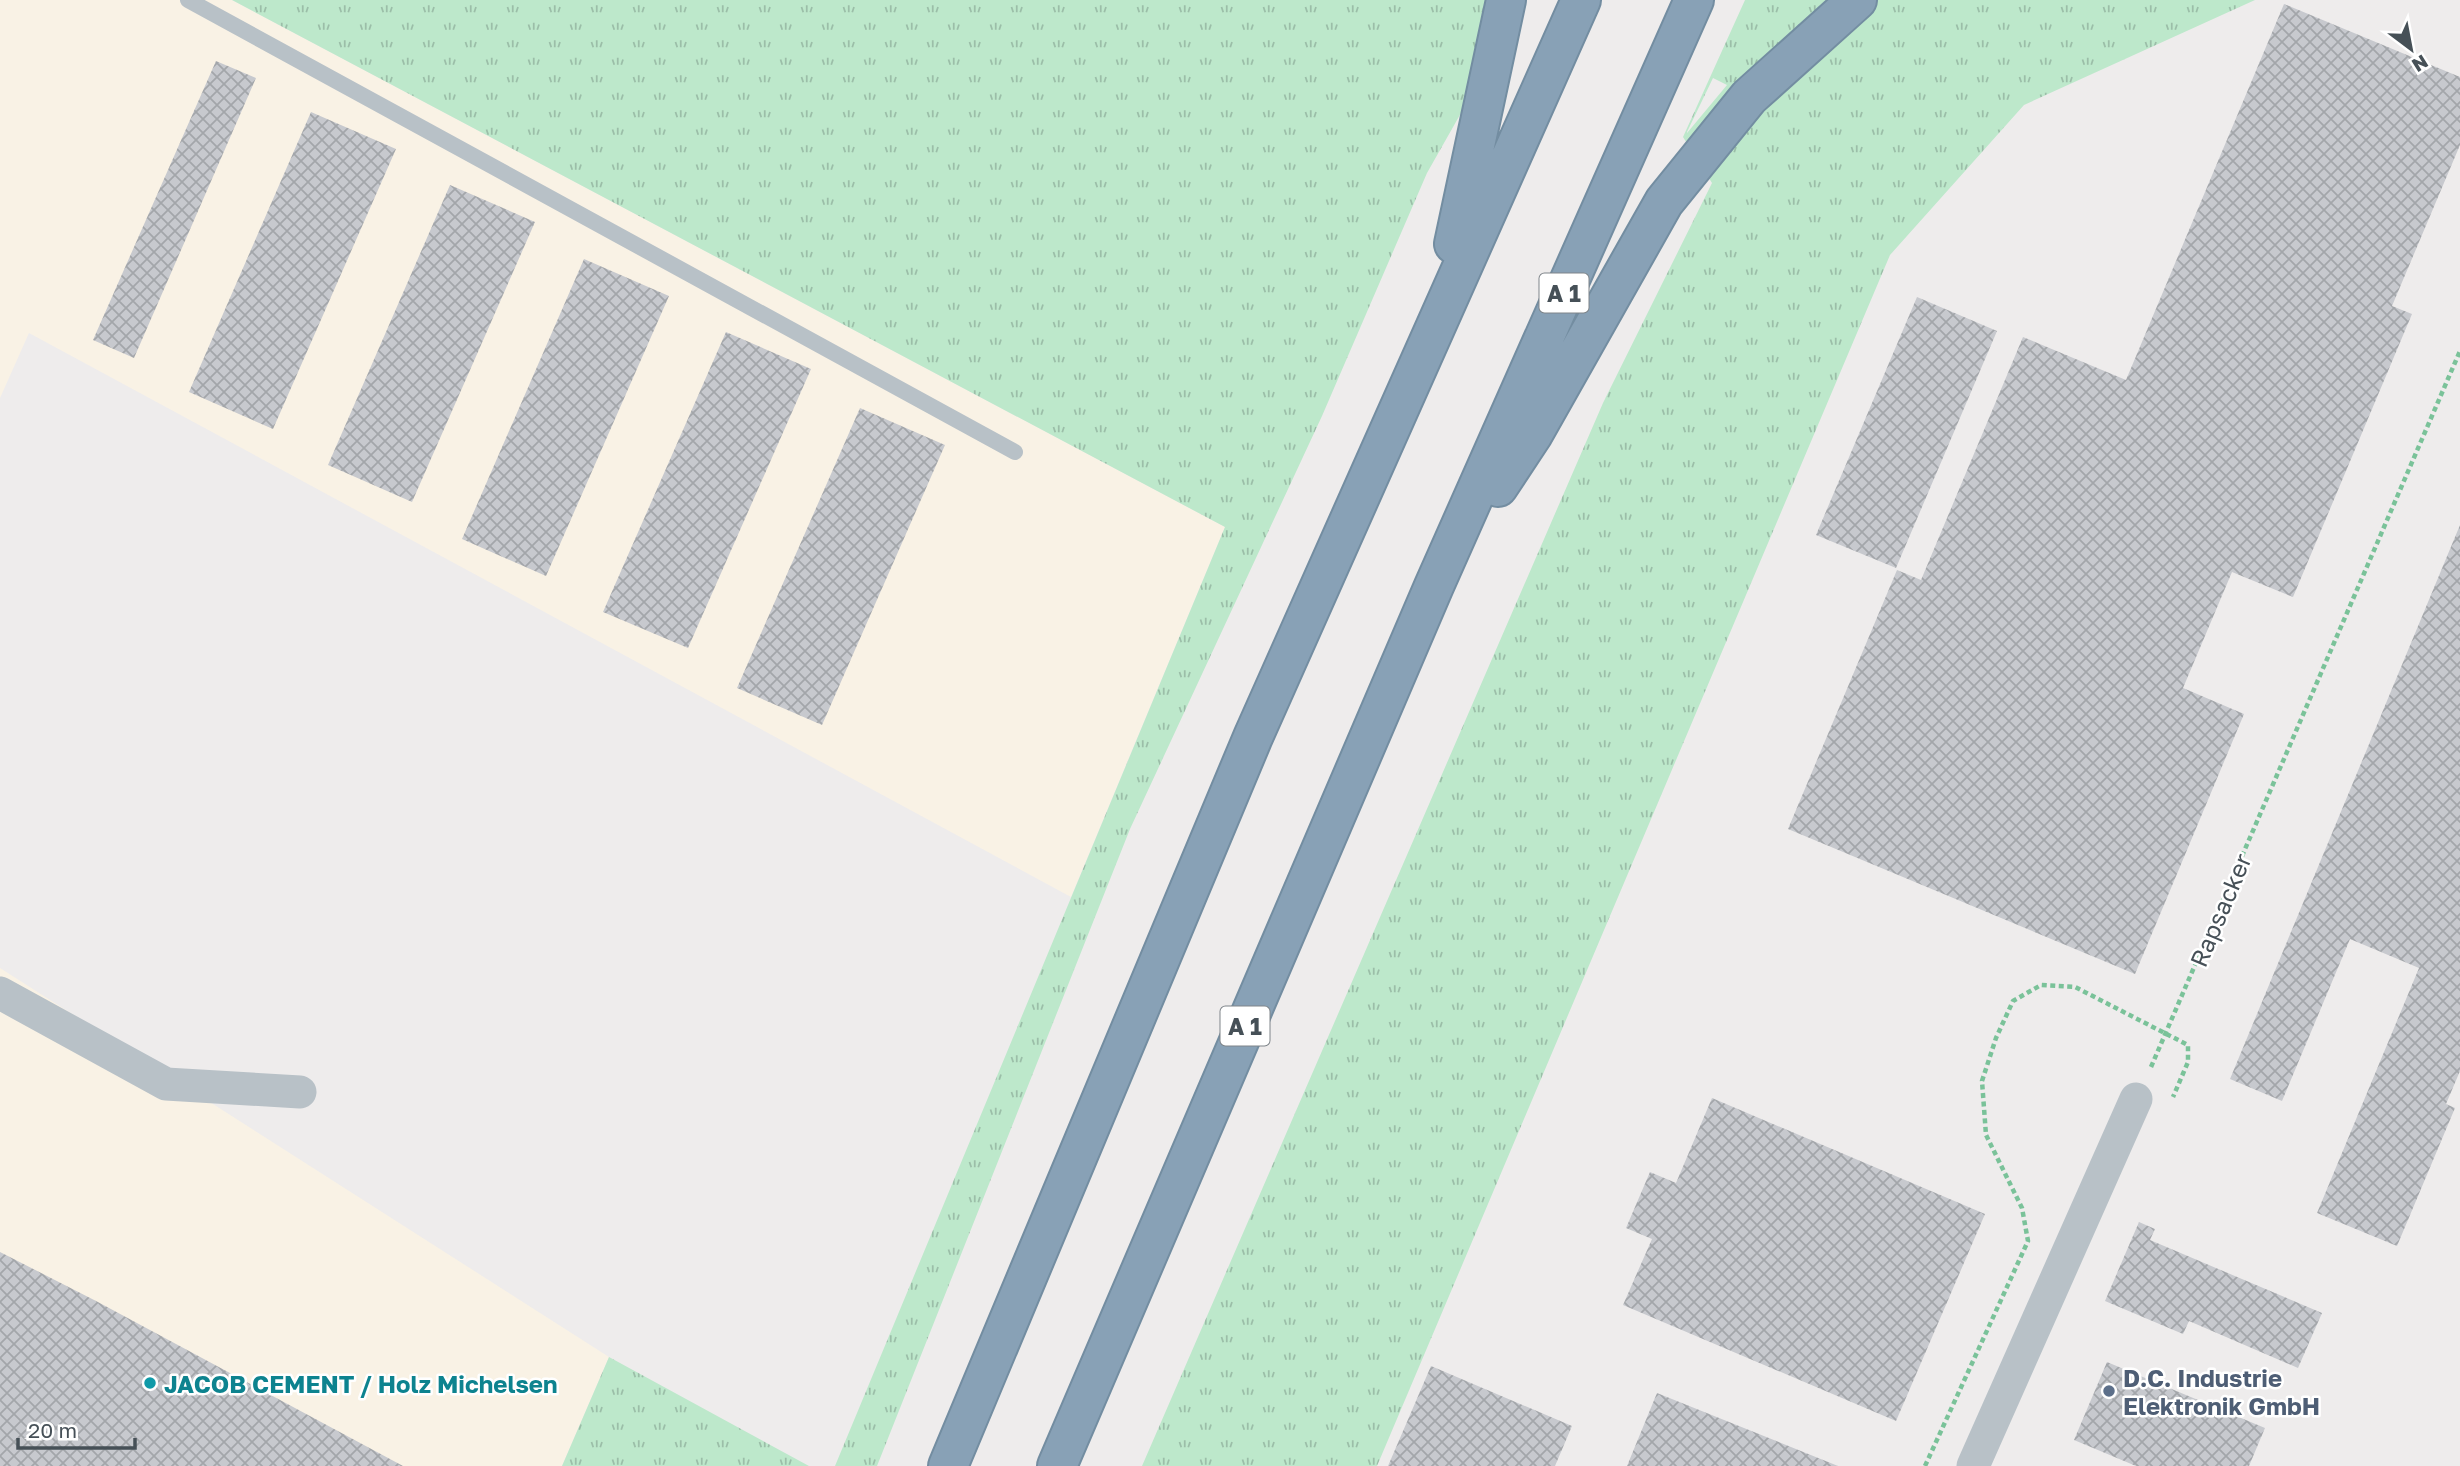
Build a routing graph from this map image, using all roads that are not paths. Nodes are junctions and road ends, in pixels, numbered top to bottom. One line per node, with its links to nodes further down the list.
1 (188, 0): 7 (lane)
2 (1506, 0): 6 (highway)
3 (1581, 0): 6 (highway)
4 (1694, 0): 8 (highway, A 1)
5 (1857, 0): 8 (highway)
6 (1437, 321): 12 (highway)
7 (1014, 452)
8 (1434, 586): 13 (highway, A 1)
9 (0, 993): 10 (street)
10 (300, 1092)
11 (2136, 1100): 14 (street)
12 (948, 1466)
13 (1057, 1466)
14 (1973, 1466)

